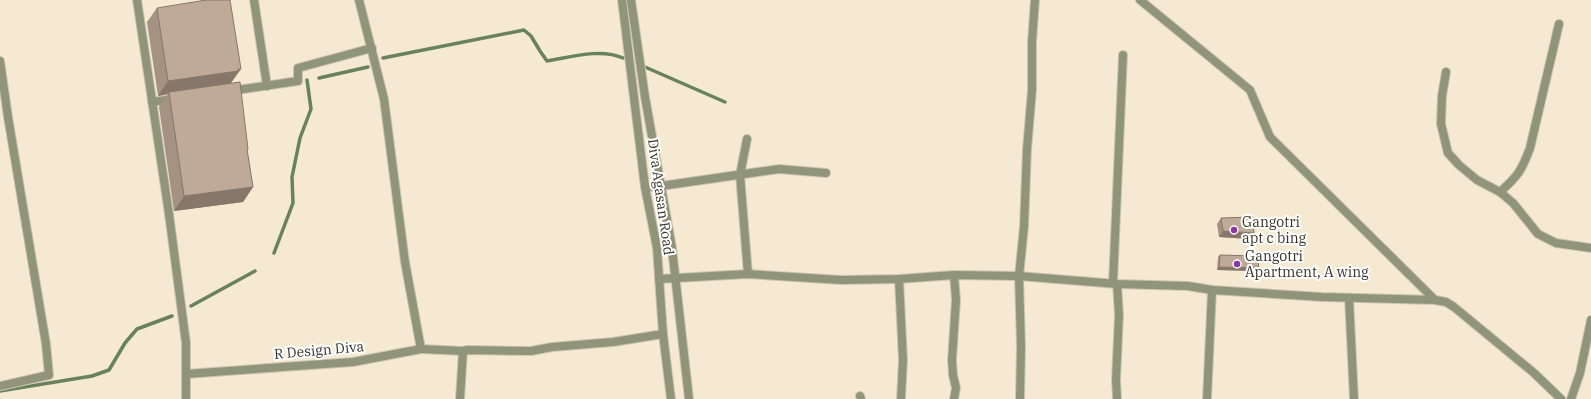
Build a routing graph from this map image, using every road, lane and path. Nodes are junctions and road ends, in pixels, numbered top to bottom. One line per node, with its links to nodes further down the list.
1 (137, 0): 16 (street)
2 (254, 0): 13 (street)
3 (359, 0): 9 (street)
4 (622, 0): 21 (street, Diva Agasan Road)
5 (631, 0): 20 (street)
6 (1035, 0): 26 (street)
7 (1140, 0): 33 (street)
8 (1559, 24): 22 (street)
9 (372, 48): 13 (street); 36 (street)
10 (1123, 55): 30 (street)
11 (0, 62): 39 (street)
12 (1446, 72): 22 (street)
13 (267, 86): 14 (street)
14 (221, 92)
15 (183, 98): 16 (street)
16 (152, 102): 38 (street)
17 (747, 139): 19 (street)
18 (826, 173): 19 (street)
19 (740, 175): 20 (street); 24 (street)
20 (661, 186): 21 (street); 27 (street)
21 (645, 187): 28 (street, Diva Agasan Road)
22 (1500, 192): 23 (street)
23 (1591, 248)
24 (748, 274): 27 (street); 29 (street)
25 (954, 275): 26 (street); 29 (street); 45 (street)
26 (1020, 276): 30 (street); 46 (street)
27 (675, 278): 28 (street); 43 (street)
28 (659, 279): 35 (street, Diva Agasan Road)
29 (899, 279): 44 (street)
30 (1115, 283): 31 (street); 47 (street)
31 (1212, 290): 32 (street); 48 (street)
32 (1349, 298): 33 (street); 49 (street)
33 (1435, 300): 50 (street)
34 (1591, 320): 51 (street)
35 (663, 334): 37 (street, R Design Diva); 42 (street, Diva Agasan Road)
36 (420, 349): 37 (street, R Design Diva); 38 (street, R Design Diva)
37 (463, 352): 41 (street)
38 (186, 374): 40 (street)
39 (0, 386)
40 (186, 399)
41 (460, 399)
42 (671, 399)
43 (689, 399)
44 (901, 399)
45 (954, 399)
46 (1020, 399)
47 (1117, 399)
48 (1207, 399)
49 (1354, 399)
50 (1561, 399)
51 (1571, 399)

